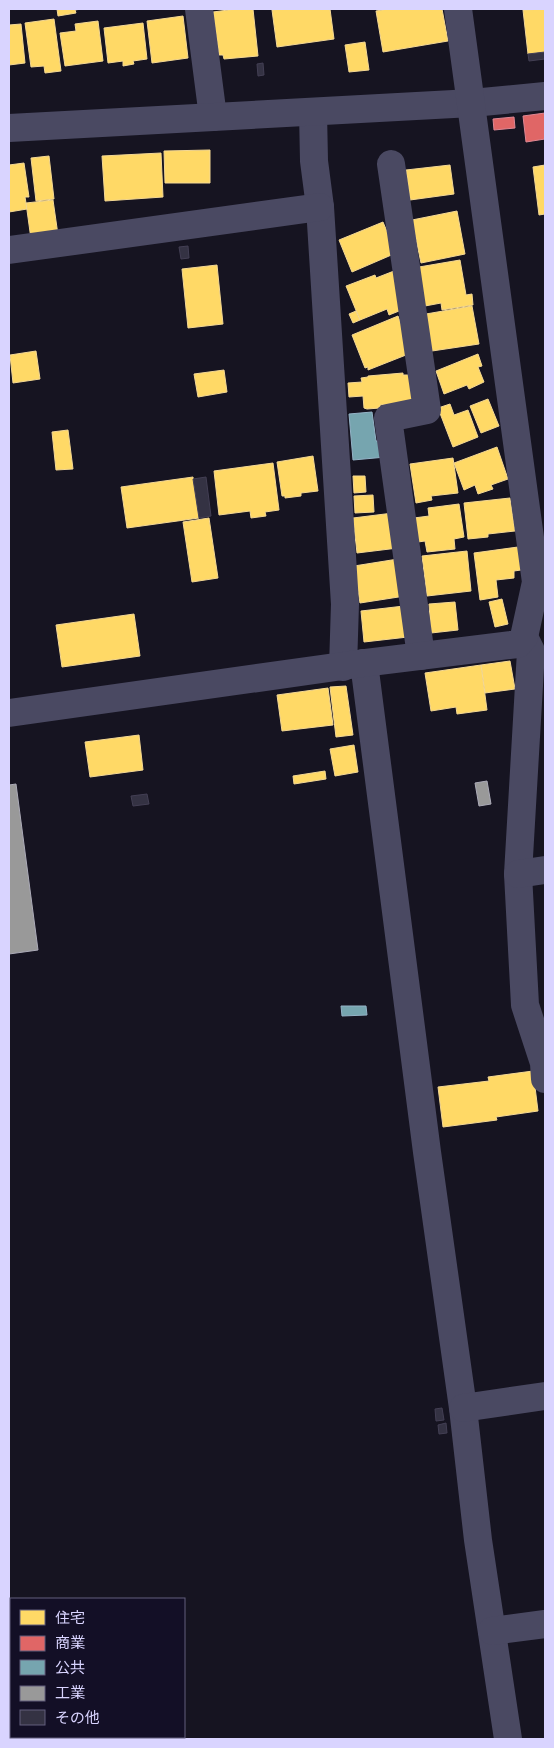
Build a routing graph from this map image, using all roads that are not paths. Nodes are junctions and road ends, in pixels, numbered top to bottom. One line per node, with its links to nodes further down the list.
1 (200, 9): 6 (street)
2 (458, 9): 4 (street)
3 (545, 96): 4 (street)
4 (472, 103): 5 (street); 11 (street)
5 (313, 112): 6 (street); 9 (street)
6 (213, 117): 7 (street)
7 (9, 128)
8 (391, 164): 12 (street)
9 (320, 207): 10 (street); 13 (street)
10 (9, 250)
11 (532, 628): 12 (street); 16 (street)
12 (421, 656): 13 (street)
13 (354, 665): 14 (street); 19 (street)
14 (9, 712)
15 (545, 870): 16 (street)
16 (518, 874): 17 (street)
17 (545, 1079)
18 (545, 1396): 19 (street)
19 (463, 1408): 21 (street)
20 (545, 1624): 21 (street)
21 (492, 1631): 22 (street)
22 (508, 1739)

